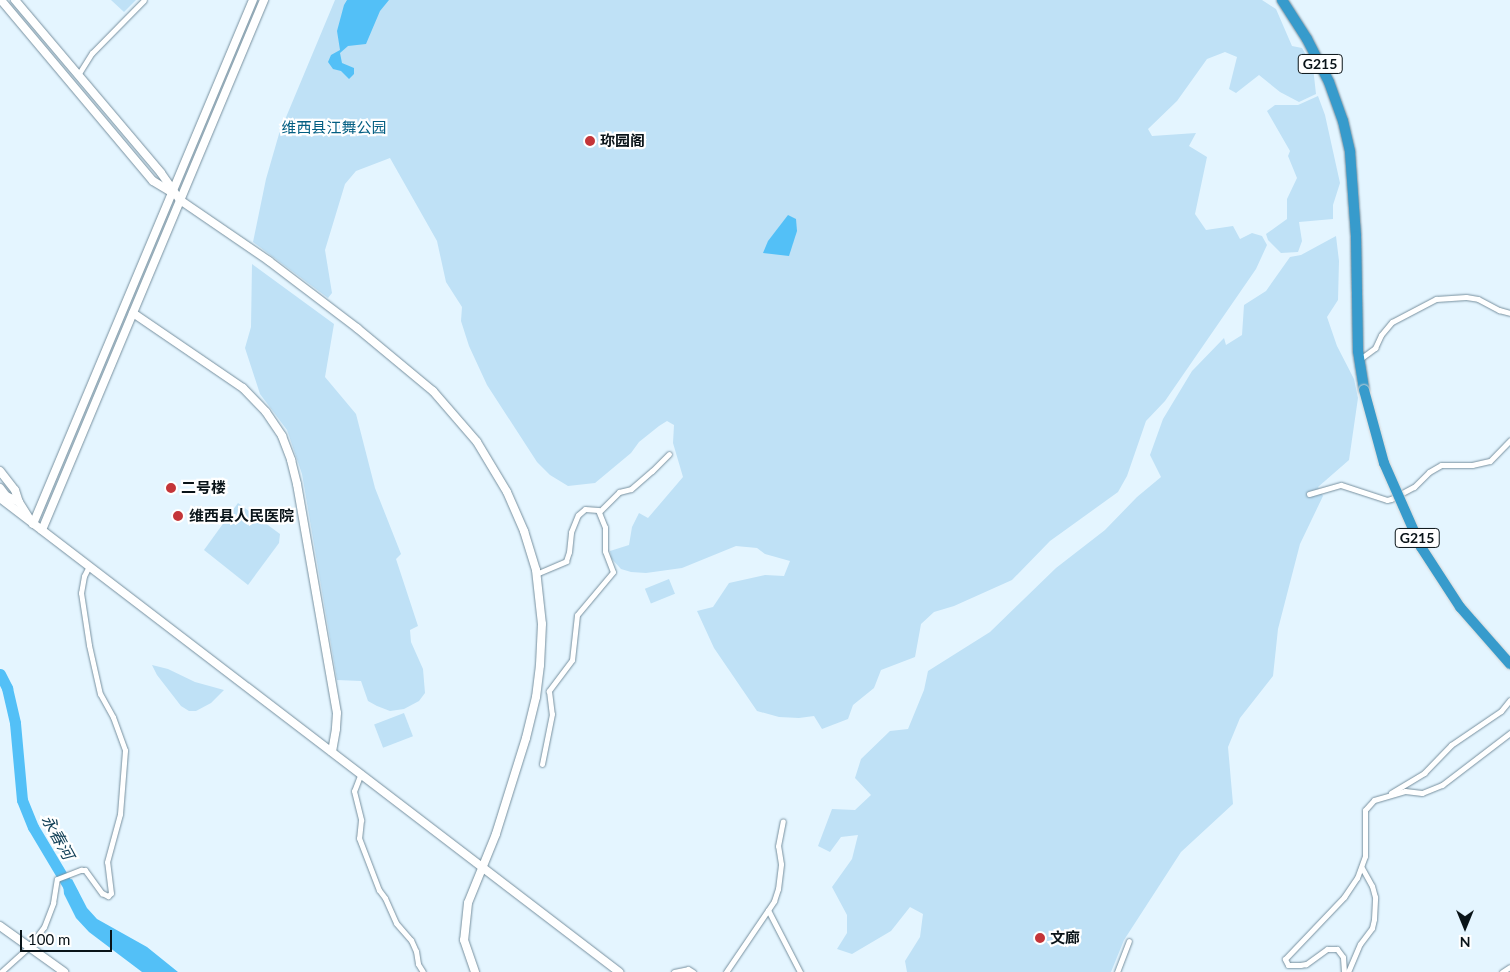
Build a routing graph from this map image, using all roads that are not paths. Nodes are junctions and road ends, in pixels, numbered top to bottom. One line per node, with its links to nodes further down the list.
1 (1, 0): 8 (main road)
2 (15, 0): 7 (main road)
3 (144, 0): 7 (street)
4 (252, 0): 8 (main road)
5 (264, 0): 9 (main road)
6 (1282, 0): 12 (highway, G215)
7 (78, 75): 8 (main road)
8 (173, 193): 9 (main road); 21 (main road)
9 (180, 200): 10 (main road); 24 (main road)
10 (133, 313): 22 (main road); 28 (main road)
11 (1510, 313): 12 (street)
12 (1359, 359): 25 (highway, G215, bridge)
13 (1510, 440): 17 (street)
14 (669, 454): 20 (street)
15 (0, 471): 19 (main road)
16 (0, 488): 19 (main road)
17 (1309, 494)
18 (0, 498): 21 (main road)
19 (19, 502): 21 (main road)
20 (600, 512): 24 (street); 29 (street)
21 (33, 524): 22 (main road)
22 (42, 530): 23 (main road)
23 (89, 566): 28 (main road); 38 (street)
24 (536, 574): 33 (main road)
25 (1510, 664)
26 (1510, 700): 31 (street)
27 (1510, 733): 31 (street)
28 (332, 752): 30 (main road)
29 (542, 764)
30 (361, 773): 33 (main road); 43 (street)
31 (1382, 798): 34 (street)
32 (784, 821): 35 (street)
33 (484, 867): 44 (main road); 45 (main road); 46 (main road)
34 (1362, 868): 39 (street); 54 (street)
35 (768, 910): 49 (street); 50 (street)
36 (0, 926): 38 (main road)
37 (1129, 941): 51 (street)
38 (28, 948): 41 (street); 42 (main road)
39 (1295, 966): 52 (street); 53 (street)
40 (1510, 968): 55 (street)
41 (1, 972)
42 (64, 972)
43 (423, 972)
44 (475, 972)
45 (619, 972)
46 (627, 972)
47 (674, 972): 48 (street)
48 (693, 972)
49 (726, 972)
50 (800, 972)
51 (1116, 972)
52 (1291, 972)
53 (1344, 972)
54 (1348, 972)
55 (1502, 972)

